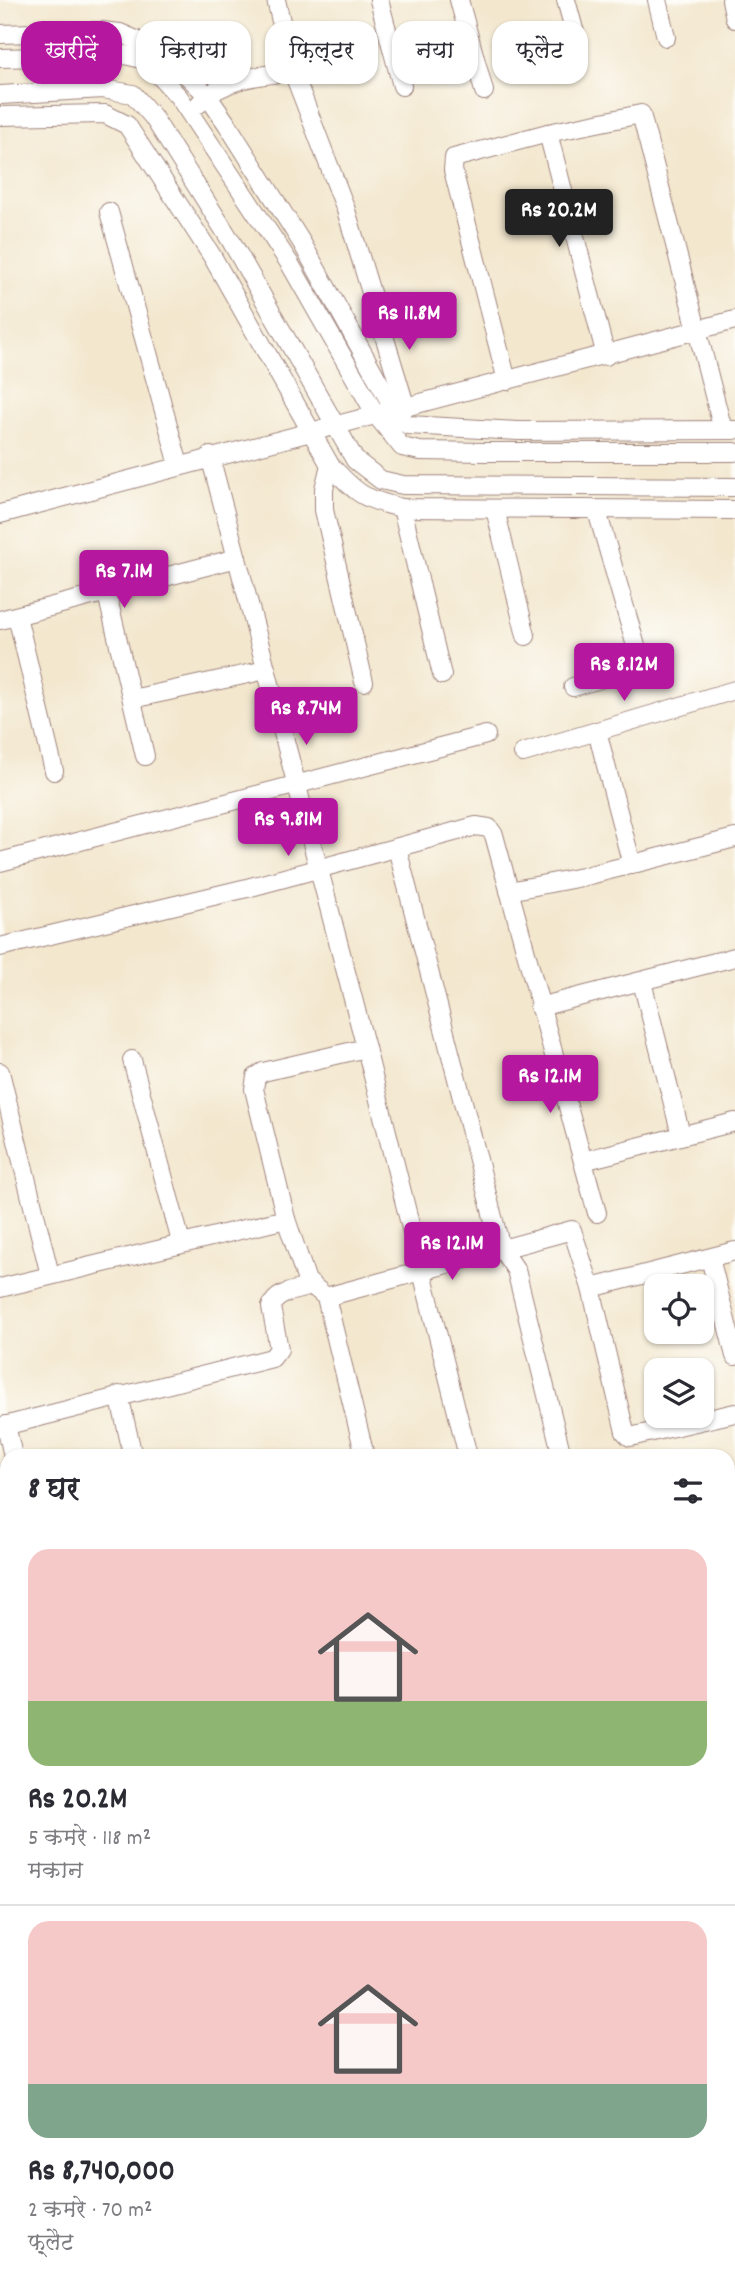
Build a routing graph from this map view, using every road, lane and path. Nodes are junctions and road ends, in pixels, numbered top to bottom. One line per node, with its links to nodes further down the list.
1 (276, 0): 8 (street)
2 (379, 0): 15 (street)
3 (459, 0): 16 (street)
4 (566, 0): 9 (street)
5 (657, 0): 11 (street)
6 (731, 0): 7 (street)
7 (735, 19)
8 (281, 21)
9 (572, 21)
10 (0, 34): 18 (street)
11 (666, 37)
12 (0, 58): 19 (street)
13 (265, 77): 18 (street)
14 (298, 84): 27 (street)
15 (402, 86)
16 (484, 91)
17 (0, 94): 29 (street)
18 (207, 95): 19 (street); 27 (street)
19 (190, 114): 28 (street)
20 (0, 116): 31 (street)
21 (548, 133): 24 (street); 25 (street); 26 (street)
22 (109, 212): 35 (street)
23 (735, 320): 24 (street)
24 (698, 331): 25 (street); 30 (street)
25 (606, 356): 26 (street)
26 (507, 381): 27 (street)
27 (401, 410): 28 (street); 30 (street)
28 (376, 415): 29 (street); 32 (street)
29 (335, 427): 31 (street); 36 (street)
30 (729, 430)
31 (313, 433): 33 (street); 34 (street)
32 (735, 452)
33 (210, 456): 35 (street); 42 (street)
34 (330, 464): 37 (street); 48 (street)
35 (179, 465): 41 (street)
36 (735, 487)
37 (402, 508): 38 (street); 47 (street)
38 (495, 509): 40 (street); 45 (street)
39 (735, 510): 40 (street)
40 (597, 511): 49 (street)
41 (0, 514)
42 (237, 558): 43 (street); 46 (street)
43 (107, 594): 44 (street); 51 (street)
44 (8, 618): 56 (street)
45 (526, 636)
46 (266, 670): 51 (street); 57 (street)
47 (442, 675)
48 (365, 682)
49 (573, 687)
50 (735, 690): 52 (street)
51 (132, 699): 55 (street)
52 (597, 731): 54 (street); 61 (street)
53 (486, 735): 57 (street)
54 (523, 753)
55 (145, 756)
56 (54, 771)
57 (295, 784): 60 (street); 62 (street)
58 (735, 838): 61 (street)
59 (397, 848): 62 (street); 63 (street); 77 (street)
60 (0, 862)
61 (632, 865): 63 (street)
62 (318, 870): 64 (street); 68 (street)
63 (509, 891): 67 (street)
64 (0, 947)
65 (735, 957): 66 (street)
66 (642, 982): 67 (street); 72 (street)
67 (540, 1007): 73 (street)
68 (366, 1048): 75 (street); 80 (street)
69 (132, 1060): 76 (street)
70 (0, 1072): 81 (street)
71 (735, 1122): 72 (street)
72 (681, 1135): 73 (street)
73 (583, 1161): 74 (street)
74 (597, 1213)
75 (286, 1219): 76 (street); 84 (street)
76 (181, 1242): 81 (street)
77 (501, 1248): 80 (street); 83 (street); 93 (street)
78 (735, 1251): 79 (street)
79 (710, 1258): 83 (street); 85 (street)
80 (421, 1271): 84 (street); 92 (street)
81 (50, 1275): 82 (street)
82 (0, 1288)
83 (591, 1288): 87 (street)
84 (319, 1292): 86 (street); 91 (street)
85 (735, 1356)
86 (119, 1395): 88 (street); 90 (street)
87 (735, 1413)
88 (3, 1426): 89 (street)
89 (11, 1449)
90 (131, 1449)
91 (363, 1449)
92 (466, 1449)
93 (560, 1449)

